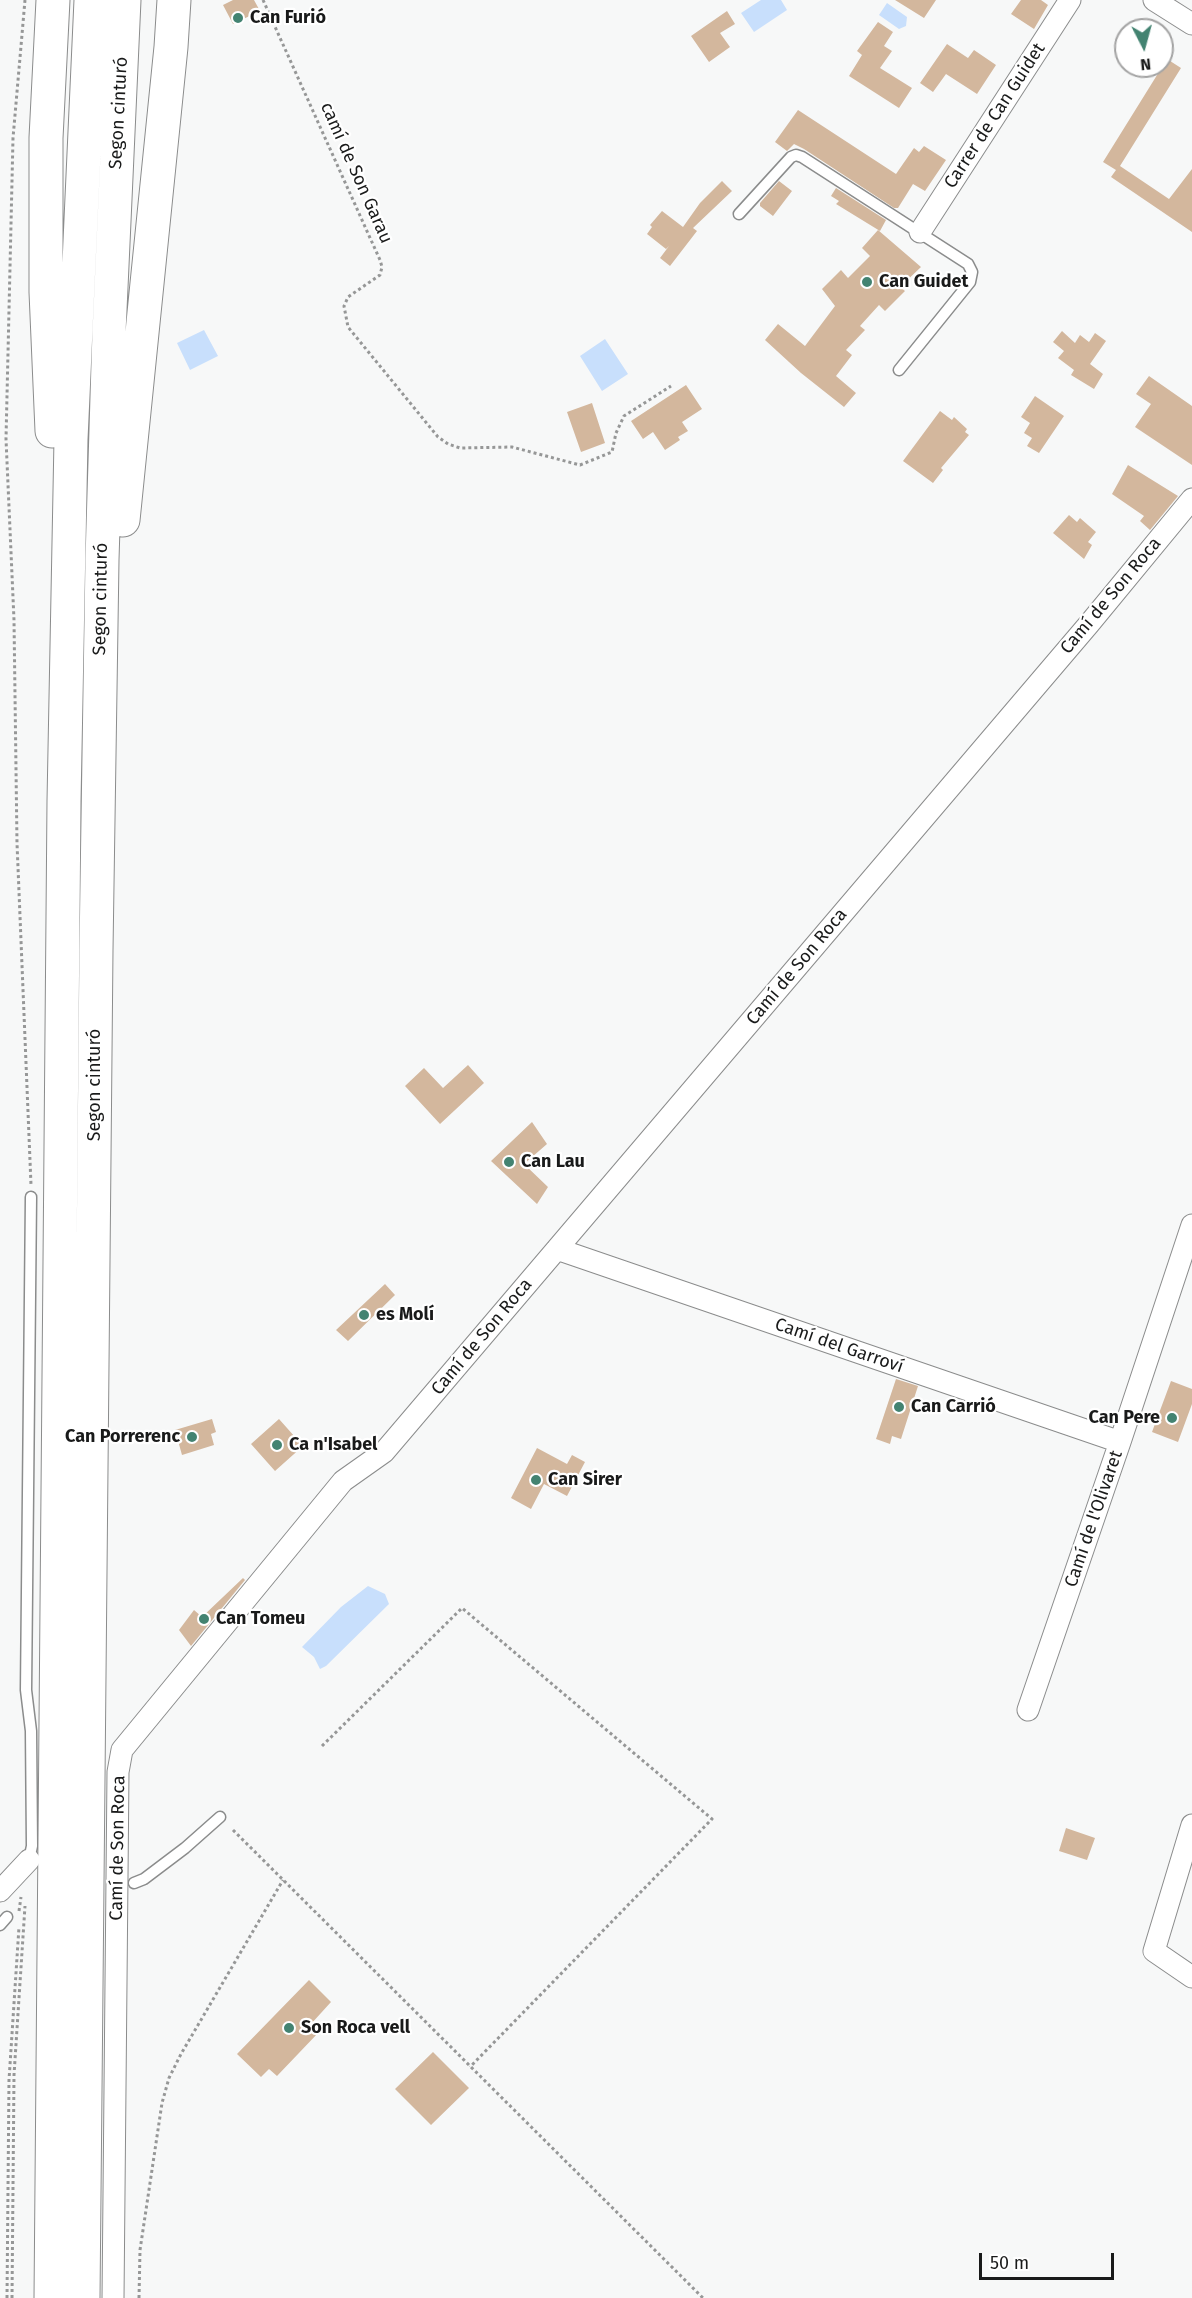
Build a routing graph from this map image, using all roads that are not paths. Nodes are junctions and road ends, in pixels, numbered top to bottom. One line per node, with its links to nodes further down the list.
1 (53, 0): 12 (highway)
2 (91, 0): 12 (highway)
3 (124, 0): 13 (highway, Segon cinturó)
4 (174, 0): 13 (highway)
5 (1070, 0): 9 (street, Carrer de Can Guidet)
6 (1154, 0): 7 (street)
7 (1192, 24)
8 (739, 214): 9 (lane)
9 (920, 232): 10 (lane)
10 (899, 370)
11 (1192, 499): 16 (street, Camí de Son Roca)
12 (66, 701): 25 (highway)
13 (99, 723): 28 (highway, Segon cinturó)
14 (31, 1197): 21 (lane)
15 (1192, 1225): 17 (street, Camí de l'Olivaret)
16 (557, 1249): 17 (street, Camí del Garroví); 29 (street, Camí de Son Roca)
17 (1120, 1442): 18 (street, Camí de l'Olivaret)
18 (1028, 1710)
19 (220, 1816): 22 (lane)
20 (1192, 1825): 24 (street)
21 (29, 1860): 23 (street)
22 (134, 1882)
23 (0, 1891)
24 (1192, 1977)
25 (52, 2165): 26 (highway); 27 (highway)
26 (36, 2298)
27 (51, 2298)
28 (83, 2298)
29 (113, 2298)

